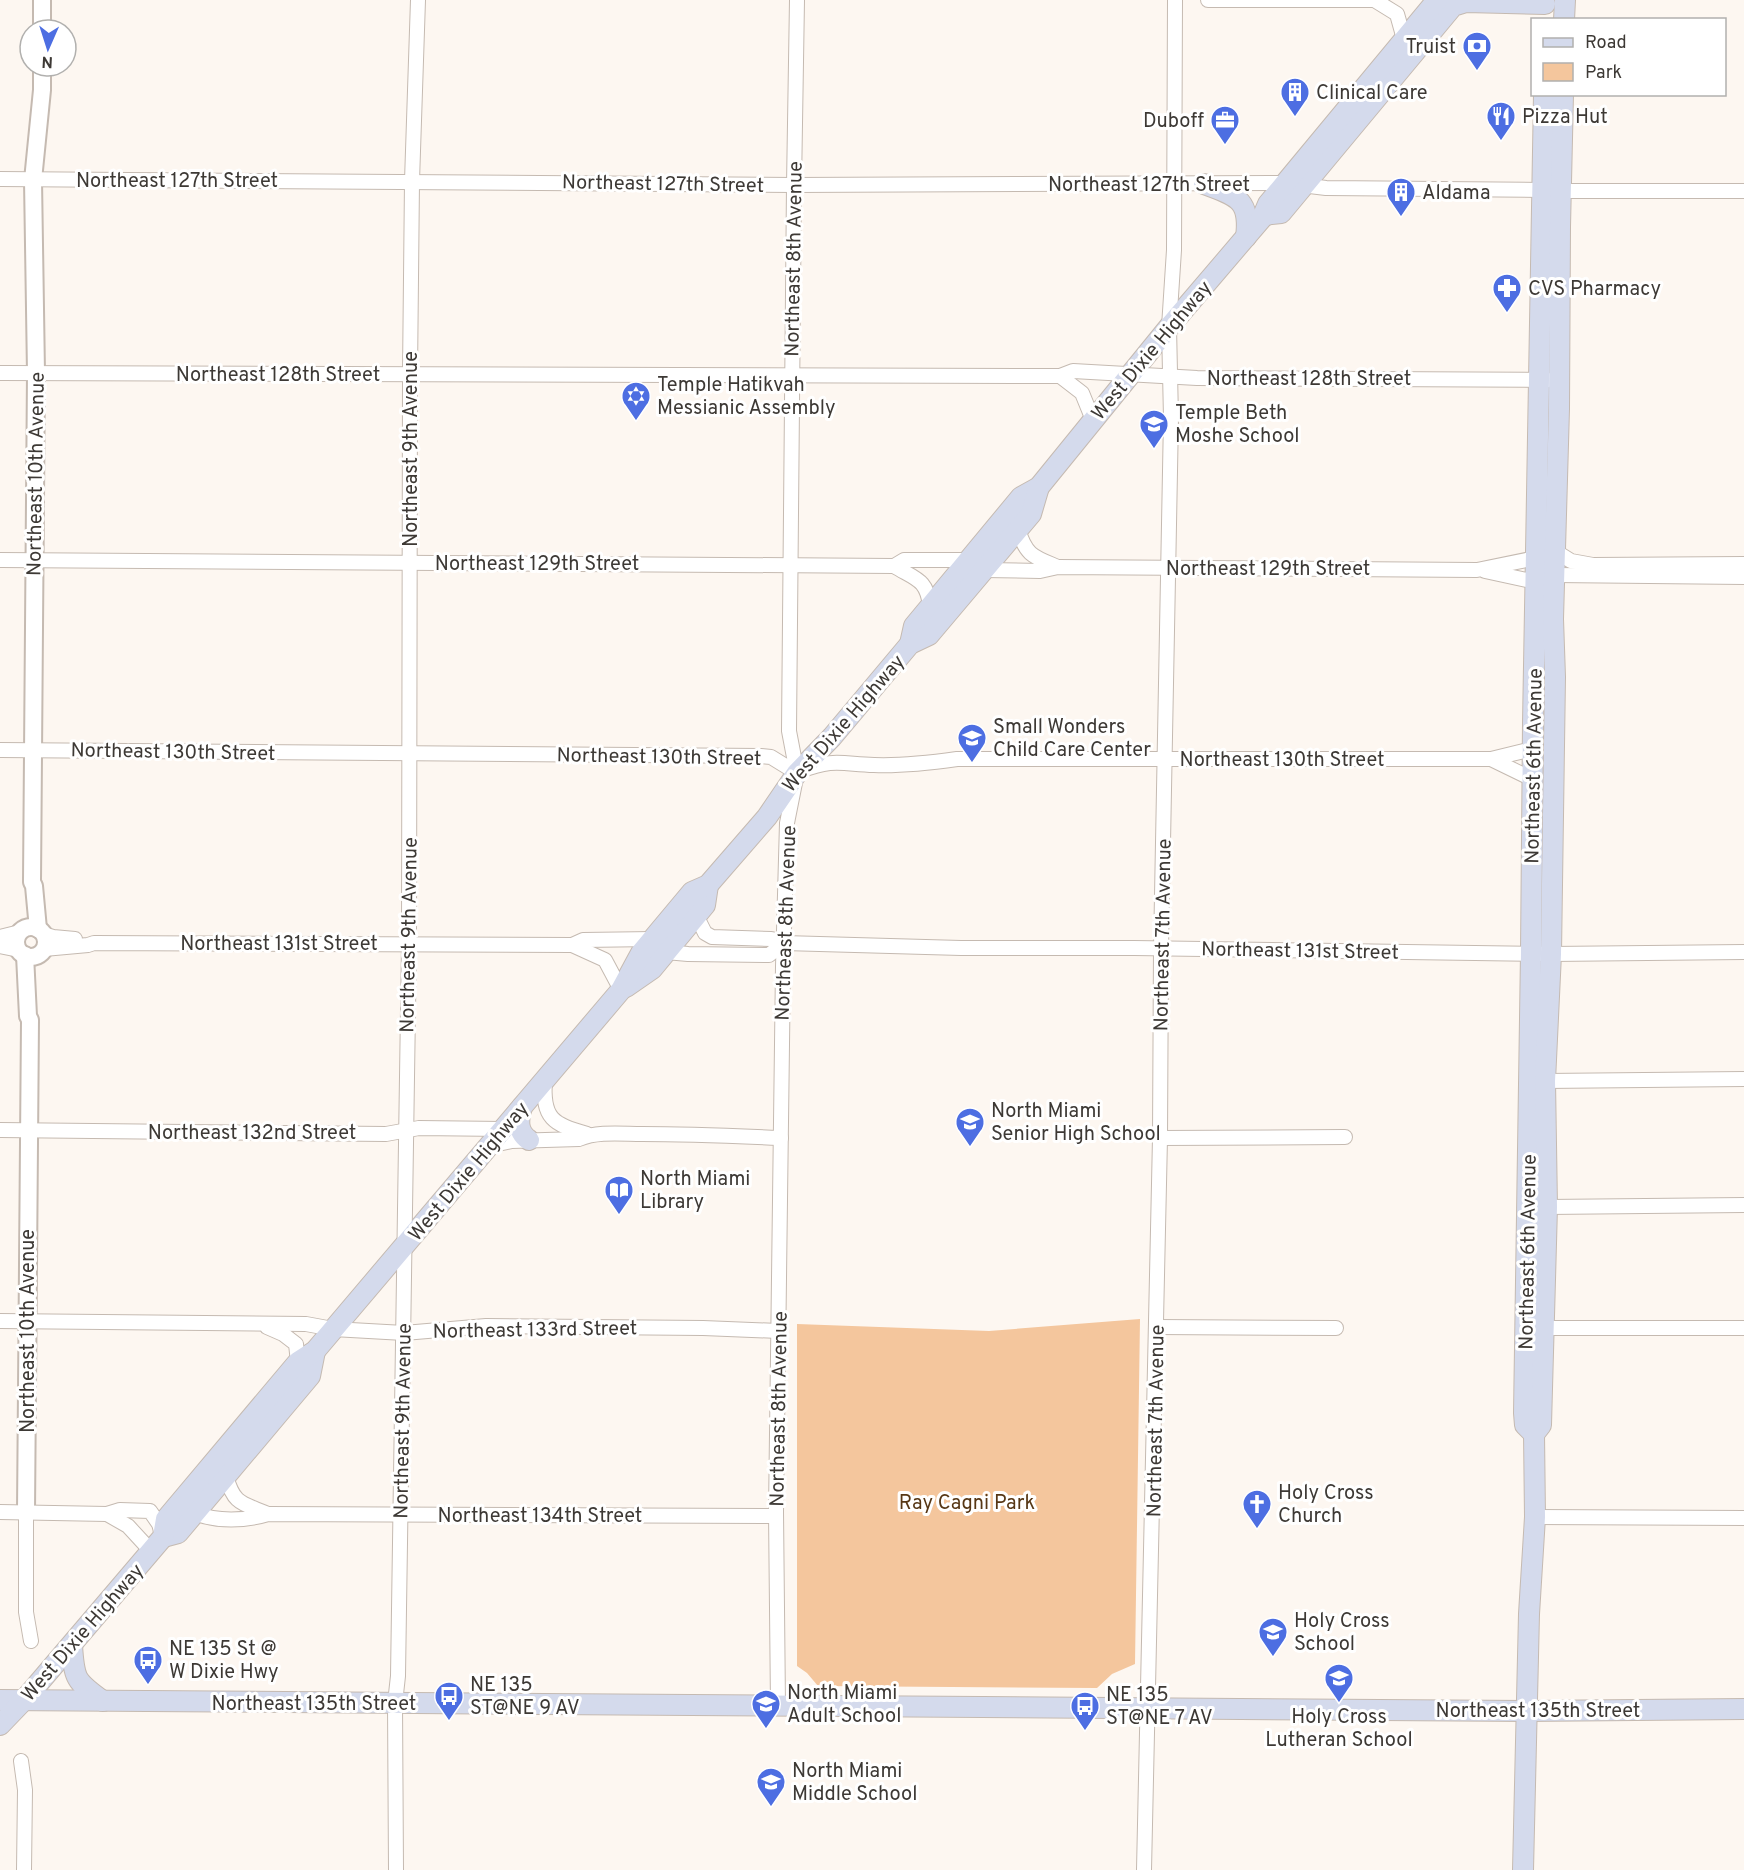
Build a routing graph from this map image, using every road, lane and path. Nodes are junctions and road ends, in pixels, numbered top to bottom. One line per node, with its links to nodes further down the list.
1 (42, 0): 10 (street)
2 (418, 0): 18 (street, Northeast 9th Avenue)
3 (797, 0): 21 (street, Northeast 8th Avenue)
4 (1175, 0): 19 (street, Northeast 7th Avenue)
5 (1208, 0): 8 (street)
6 (1437, 0): 12 (main road, West Dixie Highway)
7 (1565, 0): 11 (main road)
8 (1377, 1): 12 (street)
9 (1545, 8): 22 (main road, West Dixie Highway)
10 (42, 18)
11 (1564, 18)
12 (1404, 39): 22 (main road, West Dixie Highway)
13 (42, 78): 17 (street, Northeast 10th Avenue)
14 (1544, 96): 23 (main road, Northeast 6th Avenue)
15 (1563, 96): 23 (main road, Northeast 6th Avenue)
16 (0, 179): 17 (street, Northeast 127th Street)
17 (33, 180): 18 (street, Northeast 127th Street); 28 (street, Northeast 10th Avenue)
18 (412, 181): 21 (street, Northeast 127th Street); 30 (street, Northeast 9th Avenue)
19 (1173, 184): 20 (street, Northeast 127th Street); 21 (street, Northeast 127th Street); 26 (street, Northeast 7th Avenue)
20 (1204, 184): 22 (street, Northeast 127th Street); 25 (main road)
21 (794, 185): 31 (street, Northeast 8th Avenue)
22 (1294, 185): 23 (street, Northeast 127th Street); 25 (main road, West Dixie Highway)
23 (1551, 190): 24 (street, Northeast 127th Street); 34 (main road, Northeast 6th Avenue); 35 (main road, Northeast 6th Avenue)
24 (1744, 191)
25 (1246, 237): 26 (main road, West Dixie Highway)
26 (1169, 327): 29 (main road, West Dixie Highway); 33 (street, Northeast 7th Avenue)
27 (0, 373): 28 (street, Northeast 128th Street)
28 (36, 373): 30 (street, Northeast 128th Street); 43 (street, Northeast 10th Avenue)
29 (1132, 373): 32 (street, Northeast 128th Street); 33 (street, Northeast 128th Street); 36 (main road, West Dixie Highway)
30 (410, 374): 31 (street, Northeast 128th Street); 44 (street, Northeast 9th Avenue)
31 (793, 375): 32 (street, Northeast 128th Street); 47 (street, Northeast 8th Avenue)
32 (1060, 376): 36 (street)
33 (1170, 376): 34 (street, Northeast 128th Street); 50 (street, Northeast 7th Avenue)
34 (1538, 380): 35 (street, Northeast 128th Street); 38 (main road, Northeast 6th Avenue)
35 (1559, 380): 40 (main road, Northeast 6th Avenue)
36 (1093, 420): 37 (main road, West Dixie Highway)
37 (1039, 487): 39 (main road, West Dixie Highway); 46 (main road, West Dixie Highway)
38 (1536, 524): 41 (main road, Northeast 6th Avenue); 52 (main road)
39 (1018, 529): 46 (main road, West Dixie Highway); 49 (street, Northeast 129th Street)
40 (1555, 551): 45 (street); 52 (main road, Northeast 6th Avenue)
41 (1536, 558): 51 (street, Northeast 129th Street); 54 (main road, Northeast 6th Avenue); 56 (main road)
42 (0, 560): 43 (street, Northeast 129th Street)
43 (34, 561): 44 (street, Northeast 129th Street); 60 (street, Northeast 10th Avenue)
44 (409, 563): 47 (street, Northeast 129th Street); 61 (street, Northeast 9th Avenue)
45 (1744, 564)
46 (976, 565): 48 (street, Northeast 129th Street); 49 (street, Northeast 129th Street); 55 (main road, West Dixie Highway); 57 (main road, West Dixie Highway)
47 (790, 566): 48 (street, Northeast 129th Street); 64 (street, Northeast 8th Avenue)
48 (894, 566): 55 (street)
49 (1058, 567): 50 (street, Northeast 129th Street)
50 (1167, 568): 51 (street, Northeast 129th Street); 62 (street, Northeast 7th Avenue)
51 (1478, 570): 54 (street, Northeast 129th Street)
52 (1555, 575): 53 (street); 56 (main road, Northeast 6th Avenue)
53 (1744, 577)
54 (1536, 582): 58 (main road, Northeast 6th Avenue)
55 (930, 606): 57 (main road, West Dixie Highway)
56 (1553, 619): 77 (main road, Northeast 6th Avenue)
57 (910, 644): 64 (main road, West Dixie Highway)
58 (1532, 749): 63 (street, Northeast 130th Street); 65 (main road, Northeast 6th Avenue)
59 (0, 750): 60 (street, Northeast 130th Street)
60 (33, 750): 61 (street, Northeast 130th Street); 69 (street, Northeast 10th Avenue)
61 (409, 754): 64 (street, Northeast 130th Street); 71 (street, Northeast 9th Avenue)
62 (1165, 759): 63 (street, Northeast 130th Street); 64 (street, Northeast 130th Street); 75 (street, Northeast 7th Avenue)
63 (1491, 759): 65 (street, Northeast 130th Street)
64 (796, 773): 66 (main road, West Dixie Highway); 70 (street, Northeast 8th Avenue)
65 (1532, 779): 77 (main road, Northeast 6th Avenue)
66 (708, 885): 67 (main road, West Dixie Highway); 74 (main road, West Dixie Highway)
67 (696, 915): 70 (street, Northeast 131st Street); 74 (main road, West Dixie Highway)
68 (0, 937): 69 (street, Northeast 131st Street)
69 (32, 942): 71 (street, Northeast 131st Street); 73 (street, Northeast 131st Street); 86 (street, Northeast 10th Avenue)
70 (784, 943): 74 (street, Northeast 131st Street); 75 (street, Northeast 131st Street); 89 (street, Northeast 8th Avenue)
71 (409, 944): 72 (street, Northeast 131st Street); 85 (street, Northeast 9th Avenue)
72 (572, 945): 74 (street, Northeast 131st Street); 78 (street, Northeast 131st Street)
73 (0, 946)
74 (659, 946): 78 (main road, West Dixie Highway)
75 (1161, 949): 77 (street, Northeast 131st Street); 90 (street, Northeast 7th Avenue)
76 (1744, 952): 77 (street, Northeast 131st Street)
77 (1541, 953): 81 (main road, Northeast 6th Avenue); 96 (main road, Northeast 6th Avenue)
78 (621, 990): 80 (main road, West Dixie Highway)
79 (1744, 1079): 81 (street)
80 (545, 1080): 82 (main road, West Dixie Highway); 87 (street)
81 (1545, 1081): 94 (main road, Northeast 6th Avenue)
82 (522, 1107): 83 (main road, West Dixie Highway); 91 (main road)
83 (503, 1129): 85 (street, Northeast 132nd Street); 92 (main road, West Dixie Highway)
84 (0, 1130): 86 (street, Northeast 132nd Street)
85 (405, 1130): 86 (street, Northeast 132nd Street); 95 (street, Northeast 9th Avenue)
86 (29, 1131): 98 (street, Northeast 10th Avenue)
87 (589, 1135): 89 (street); 91 (street)
88 (1345, 1137): 90 (street)
89 (781, 1138): 105 (street, Northeast 8th Avenue)
90 (1160, 1138): 100 (street, Northeast 7th Avenue)
91 (529, 1140): 92 (street)
92 (489, 1146): 95 (main road, West Dixie Highway)
93 (1744, 1205): 94 (street)
94 (1547, 1207): 102 (main road, Northeast 6th Avenue)
95 (404, 1246): 104 (main road, West Dixie Highway); 106 (street, Northeast 9th Avenue)
96 (1525, 1295): 102 (main road); 109 (main road, Northeast 6th Avenue)
97 (0, 1322): 98 (street, Northeast 133rd Street)
98 (26, 1322): 99 (street, Northeast 133rd Street); 112 (street, Northeast 10th Avenue)
99 (256, 1323): 104 (street, Northeast 133rd Street); 108 (street, Northeast 133rd Street)
100 (1157, 1327): 101 (street); 128 (street, Northeast 7th Avenue)
101 (1336, 1328)
102 (1543, 1328): 103 (street); 109 (main road, Northeast 6th Avenue)
103 (1744, 1328)
104 (333, 1329): 106 (street, Northeast 133rd Street); 107 (main road, West Dixie Highway)
105 (778, 1331): 106 (street, Northeast 133rd Street); 117 (street, Northeast 8th Avenue)
106 (404, 1332): 116 (street, Northeast 9th Avenue)
107 (315, 1352): 108 (main road, West Dixie Highway); 110 (main road, West Dixie Highway)
108 (298, 1362): 120 (main road, West Dixie Highway)
109 (1534, 1434): 118 (main road, Northeast 6th Avenue)
110 (226, 1476): 113 (main road, West Dixie Highway); 115 (street, Northeast 134th Street)
111 (0, 1512): 112 (street)
112 (26, 1512): 114 (street); 121 (street, Northeast 10th Avenue)
113 (195, 1513): 115 (street, Northeast 134th Street); 120 (main road, West Dixie Highway)
114 (107, 1514): 120 (street); 120 (street)
115 (268, 1514): 116 (street, Northeast 134th Street)
116 (400, 1515): 117 (street, Northeast 134th Street); 126 (street, Northeast 9th Avenue)
117 (777, 1516): 127 (street, Northeast 8th Avenue)
118 (1535, 1517): 119 (street); 130 (main road, Northeast 6th Avenue)
119 (1744, 1518)
120 (157, 1544): 122 (main road, West Dixie Highway)
121 (31, 1641)
122 (72, 1645): 124 (main road, West Dixie Highway); 125 (main road)
123 (0, 1700): 124 (main road, Northeast 135th Street)
124 (25, 1700): 125 (main road, Northeast 135th Street); 131 (main road, West Dixie Highway)
125 (103, 1701): 126 (main road, Northeast 135th Street)
126 (395, 1703): 127 (main road, Northeast 135th Street); 134 (street, Northeast 9th Avenue)
127 (778, 1705): 128 (main road, Northeast 135th Street)
128 (1148, 1709): 130 (main road, Northeast 135th Street); 135 (street, Northeast 7th Avenue)
129 (1744, 1709): 130 (main road, Northeast 135th Street)
130 (1527, 1711): 136 (main road, Northeast 6th Avenue)
131 (0, 1725)
132 (21, 1761): 133 (street)
133 (24, 1870)
134 (396, 1870)
135 (1144, 1870)
136 (1523, 1870)

